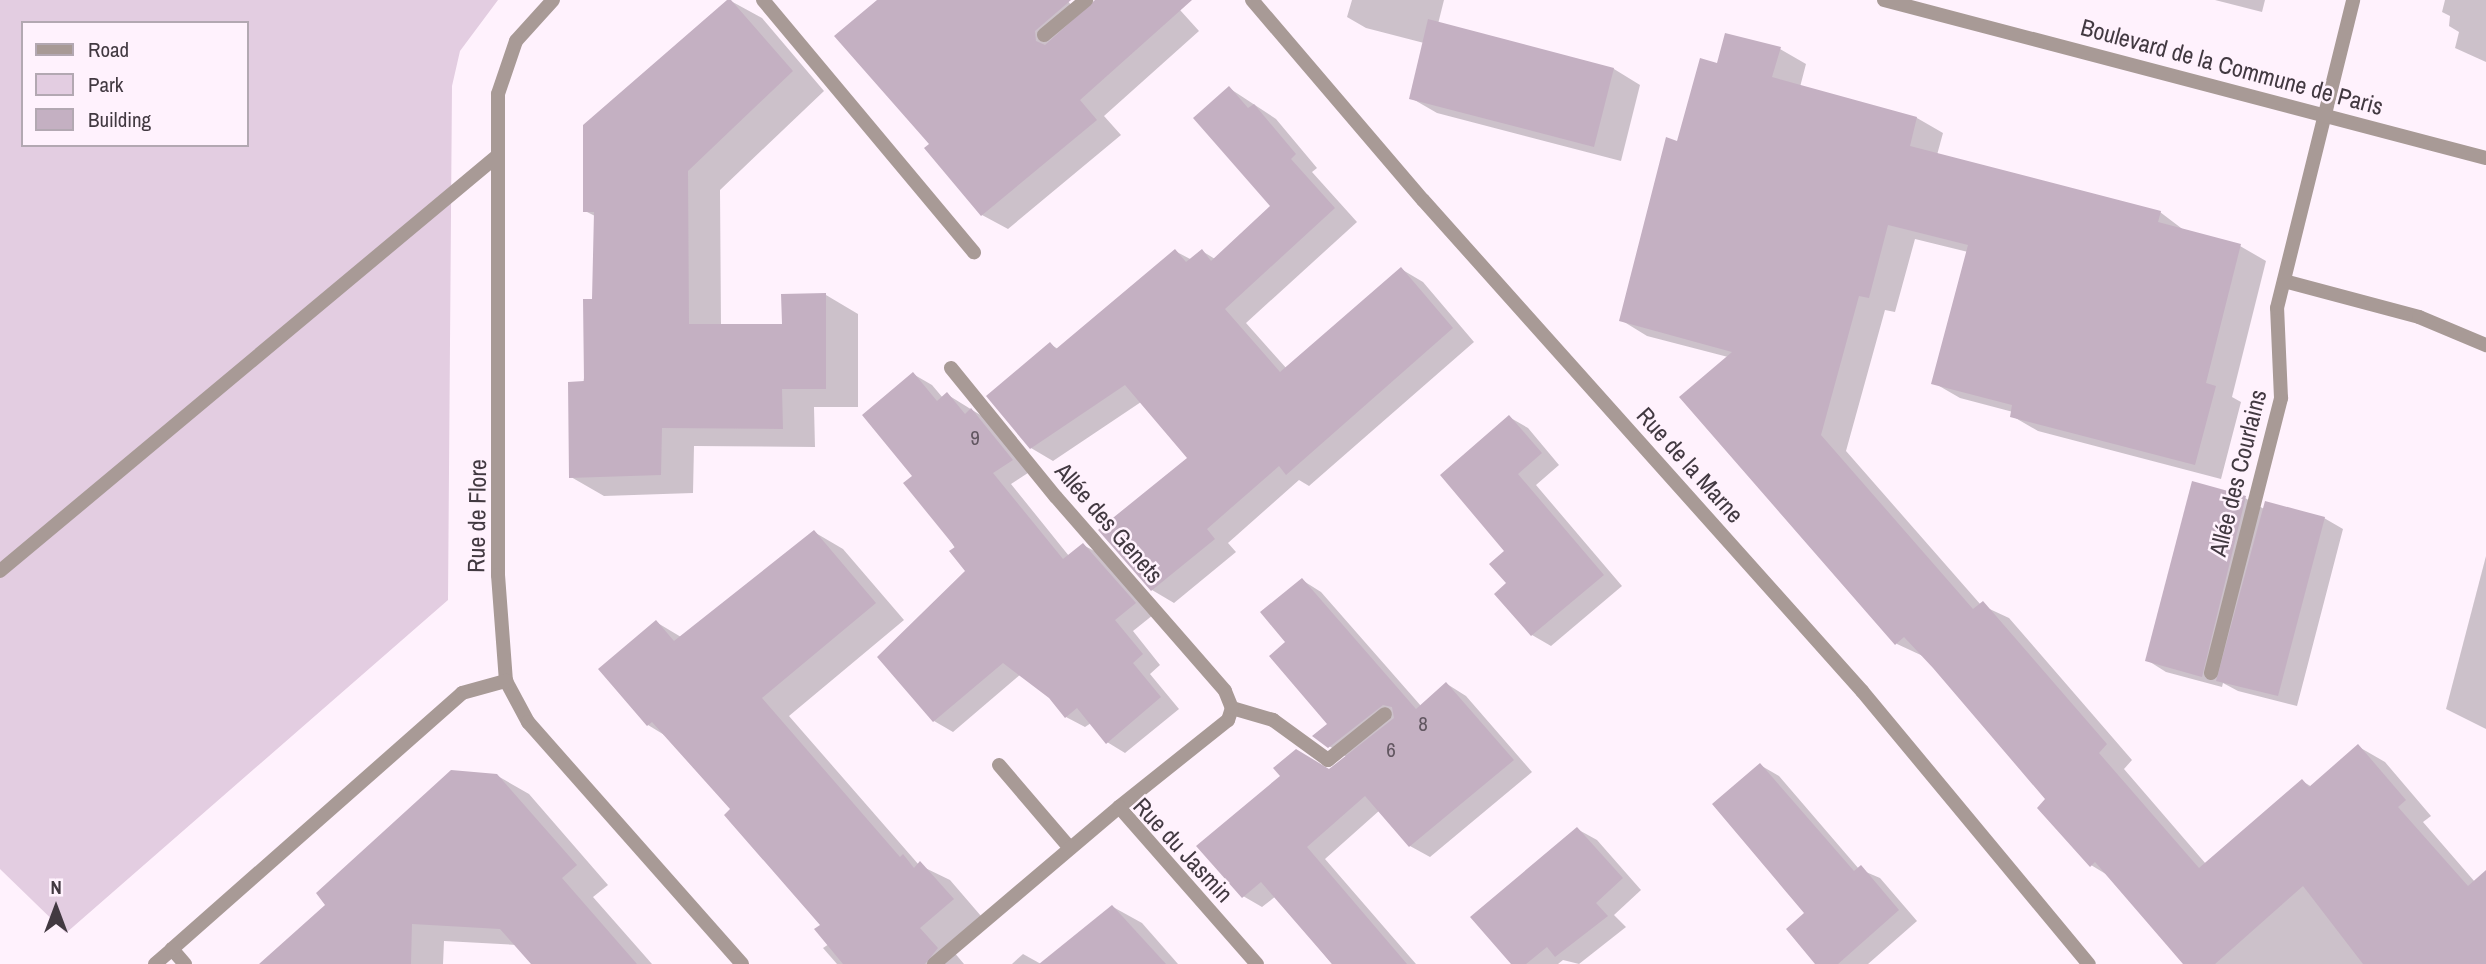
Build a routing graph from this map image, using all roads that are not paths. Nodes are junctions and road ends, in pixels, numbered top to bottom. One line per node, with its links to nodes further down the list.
1 (553, 0): 9 (street, Rue de Flore)
2 (763, 0): 11 (street)
3 (1086, 0): 7 (street)
4 (1252, 0): 29 (street, Rue de la Marne)
5 (1885, 0): 8 (street, Boulevard de la Commune de Paris)
6 (2353, 0): 8 (street, Allée des Courlains)
7 (1044, 35)
8 (2323, 114): 10 (street, Boulevard de la Commune de Paris); 12 (street, Allée des Courlains)
9 (497, 156): 15 (street); 17 (street, Rue de Flore)
10 (2486, 158)
11 (974, 252)
12 (2284, 281): 13 (street); 16 (street, Allée des Courlains)
13 (2486, 345)
14 (951, 368): 18 (street, Allée des Genets)
15 (0, 570)
16 (2211, 673)
17 (506, 681): 23 (street); 26 (street, Rue de Flore)
18 (1232, 708): 19 (street); 21 (street)
19 (1384, 714)
20 (999, 765): 22 (street)
21 (1119, 807): 22 (street, Rue du Jasmin); 28 (street, Rue du Jasmin)
22 (1070, 848): 27 (street, Rue du Jasmin)
23 (172, 949): 24 (street); 25 (street)
24 (155, 964)
25 (185, 964)
26 (742, 964)
27 (934, 964)
28 (1257, 964)
29 (2089, 964)

